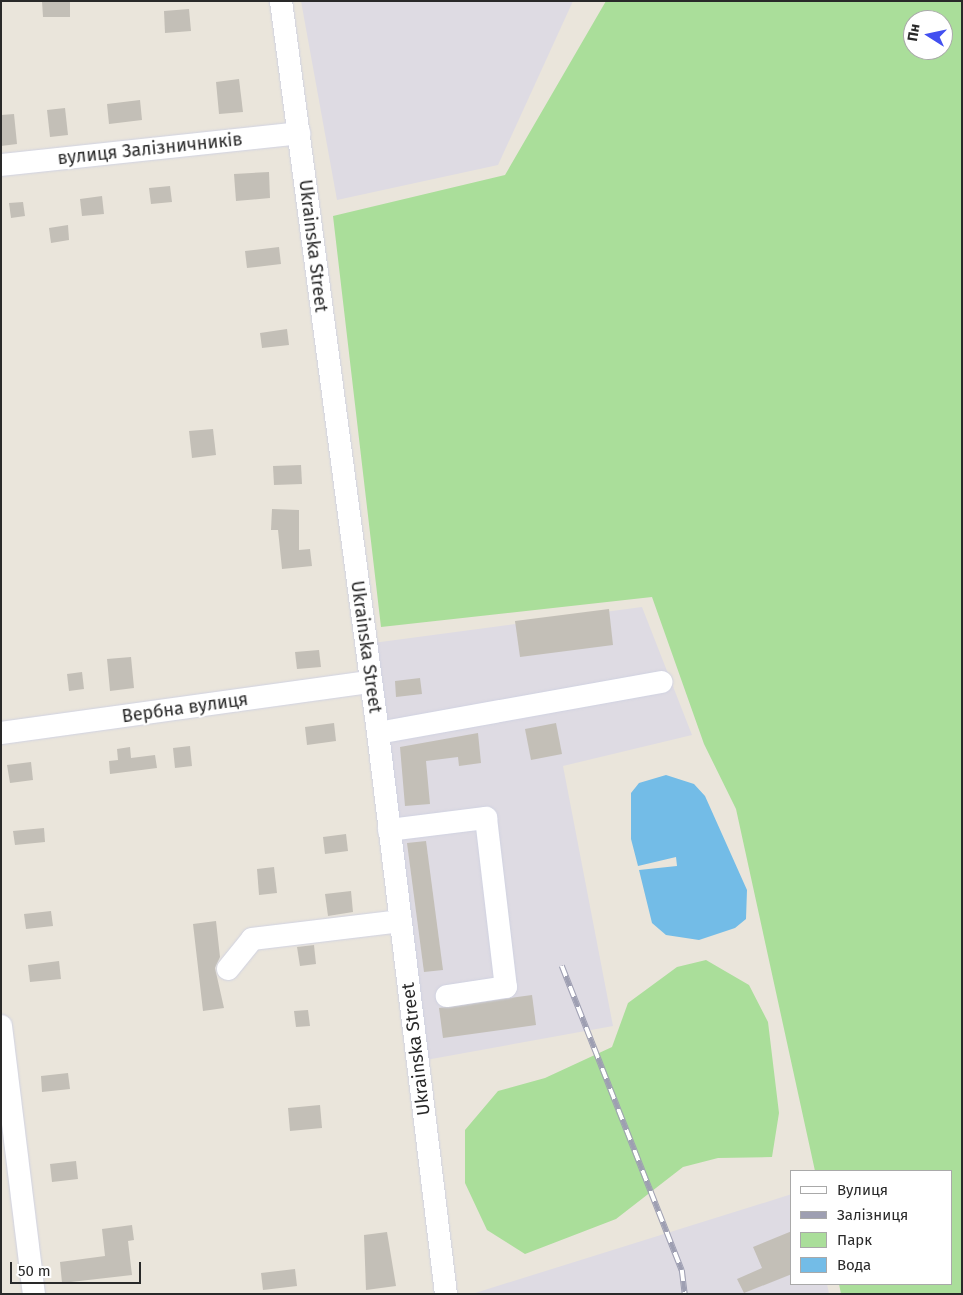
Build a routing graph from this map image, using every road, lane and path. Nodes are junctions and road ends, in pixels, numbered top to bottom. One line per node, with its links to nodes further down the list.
1 (281, 1): 2 (street, Ukrainska Street)
2 (299, 133): 3 (street, вулиця Залізничників); 4 (street, Ukrainska Street)
3 (1, 165)
4 (370, 682): 6 (street, Ukrainska Street); 7 (street, Вербна вулиця)
5 (660, 682): 6 (street)
6 (378, 733): 8 (street, Ukrainska Street)
7 (1, 734)
8 (389, 830): 9 (street, Ukrainska Street); 11 (street)
9 (400, 921): 10 (street); 14 (street, Ukrainska Street)
10 (228, 968)
11 (447, 996)
12 (1, 1026): 13 (street)
13 (34, 1294)
14 (446, 1294)

